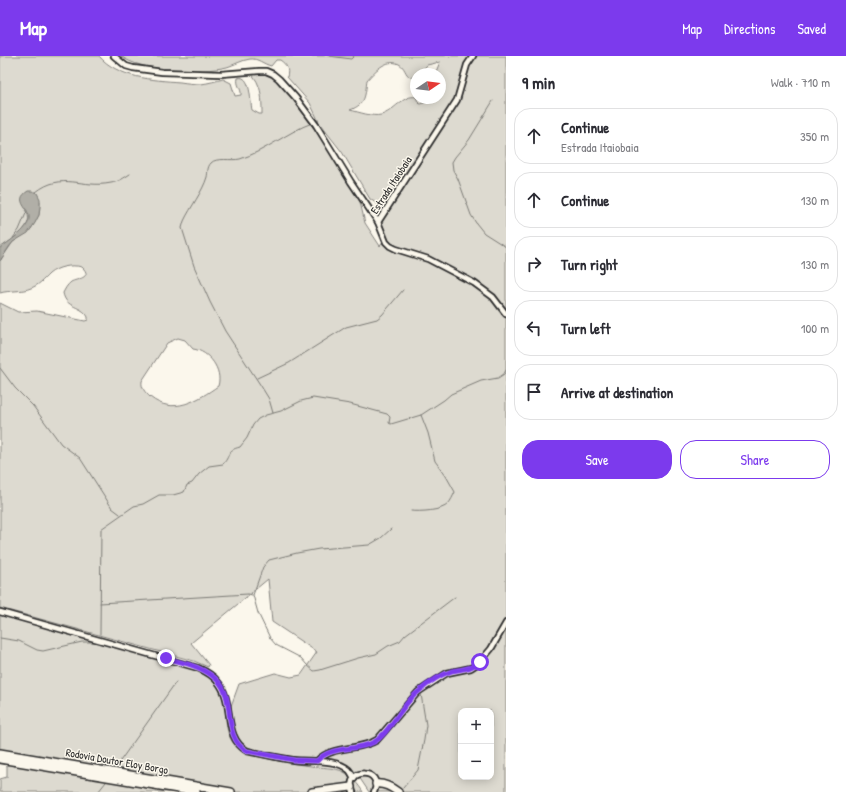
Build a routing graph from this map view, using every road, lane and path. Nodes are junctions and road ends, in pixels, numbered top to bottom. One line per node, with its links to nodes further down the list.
1 (114, 56): 3 (street)
2 (473, 56): 3 (street, Estrada Itaiobaia)
3 (378, 222): 4 (street, Estrada Itaiobaia)
4 (506, 314)
5 (0, 612): 9 (street)
6 (506, 623): 9 (street)
7 (0, 753): 14 (highway, Rodovia Doutor Eloy Borgo)
8 (0, 759): 13 (highway, Rodovia Doutor Eloy Borgo)
9 (317, 761): 10 (street)
10 (354, 778): 11 (street); 12 (street)
11 (376, 784): 16 (street); 17 (highway)
12 (352, 790): 15 (highway)
13 (196, 792)
14 (231, 792)
15 (312, 792)
16 (374, 792)
17 (398, 792)

